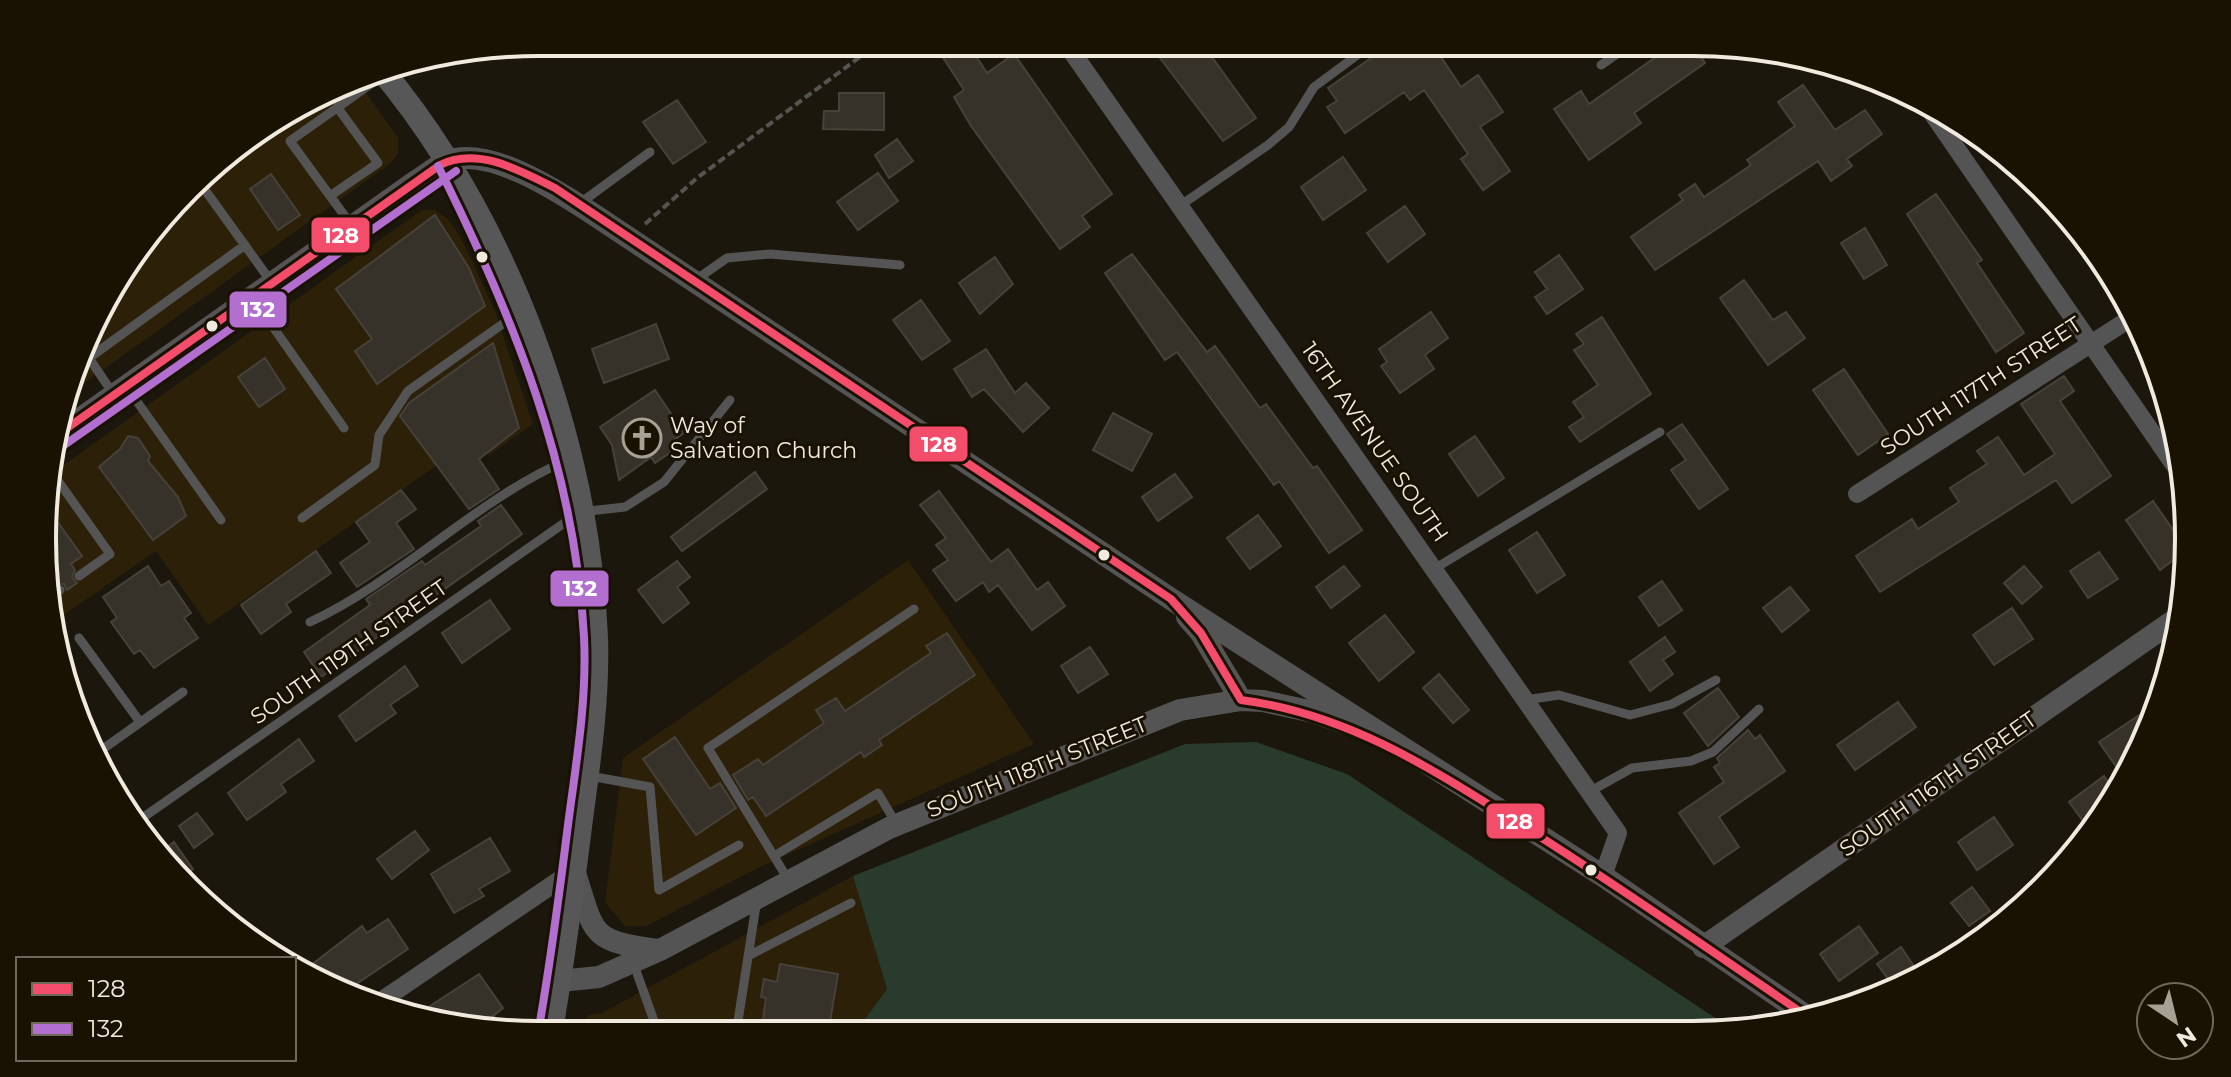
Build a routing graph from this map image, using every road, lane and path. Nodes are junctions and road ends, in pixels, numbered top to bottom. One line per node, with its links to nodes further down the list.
1 (861, 56): 17 (path)
2 (1075, 56): 15 (street, 16TH AVENUE SOUTH)
3 (1356, 56): 15 (lane)
4 (1614, 56): 5 (lane)
5 (1601, 65)
6 (389, 80): 11 (main road)
7 (355, 93): 8 (lane)
8 (337, 107): 13 (lane); 13 (lane)
9 (1940, 125): 25 (street)
10 (650, 152): 14 (lane)
11 (449, 161): 14 (street); 16 (street); 23 (main road)
12 (204, 191): 18 (lane)
13 (330, 196): 16 (lane)
14 (579, 204): 17 (street)
15 (1181, 205): 40 (street, 16TH AVENUE SOUTH)
16 (352, 226): 21 (street)
17 (630, 238): 20 (street)
18 (245, 245): 21 (lane); 26 (lane)
19 (900, 265): 20 (lane)
20 (694, 281): 42 (street)
21 (272, 283): 22 (street)
22 (252, 297): 28 (street); 31 (lane)
23 (521, 311): 34 (main road); 38 (lane)
24 (2124, 323): 25 (street, SOUTH 117TH STREET)
25 (2093, 343): 33 (street); 36 (street, SOUTH 117TH STREET)
26 (94, 352)
27 (91, 359): 28 (lane)
28 (120, 391): 30 (street); 39 (lane)
29 (730, 400): 37 (lane)
30 (70, 423)
31 (344, 428)
32 (1660, 432): 40 (lane)
33 (2168, 455)
34 (570, 458): 37 (main road); 44 (lane)
35 (59, 483): 41 (lane)
36 (1857, 494)
37 (580, 512): 55 (main road); 57 (lane, SOUTH 119TH STREET)
38 (302, 518)
39 (221, 520)
40 (1434, 569): 50 (street, 16TH AVENUE SOUTH)
41 (79, 576)
42 (1171, 599): 49 (street); 54 (street)
43 (914, 609): 60 (lane)
44 (310, 622)
45 (2167, 625): 66 (street, SOUTH 116TH STREET)
46 (79, 638): 52 (lane)
47 (1716, 680): 50 (lane)
48 (183, 692): 52 (lane)
49 (1241, 700): 54 (street, SOUTH 118TH STREET); 58 (street, SOUTH 118TH STREET)
50 (1525, 700): 56 (street, 16TH AVENUE SOUTH)
51 (1759, 709): 56 (lane)
52 (140, 722): 53 (lane)
53 (104, 748)
54 (1431, 768): 62 (street)
55 (586, 775): 59 (lane); 61 (main road)
56 (1589, 792): 62 (street, 16TH AVENUE SOUTH)
57 (144, 817)
58 (897, 825): 60 (lane); 63 (street, SOUTH 118TH STREET)
59 (739, 845)
60 (774, 856): 63 (lane)
61 (574, 870): 67 (street); 70 (main road); 71 (street)
62 (1603, 876): 66 (street)
63 (789, 881): 64 (street, SOUTH 118TH STREET)
64 (757, 898): 67 (street, SOUTH 118TH STREET); 68 (lane)
65 (851, 903): 68 (lane)
66 (1703, 947): 72 (street)
67 (660, 950): 69 (street, SOUTH 118TH STREET)
68 (748, 956): 75 (lane)
69 (633, 962): 70 (street, SOUTH 118TH STREET); 74 (lane)
70 (560, 981): 73 (main road)
71 (388, 996)
72 (1797, 1010)
73 (553, 1021)
74 (652, 1021)
75 (738, 1021)

